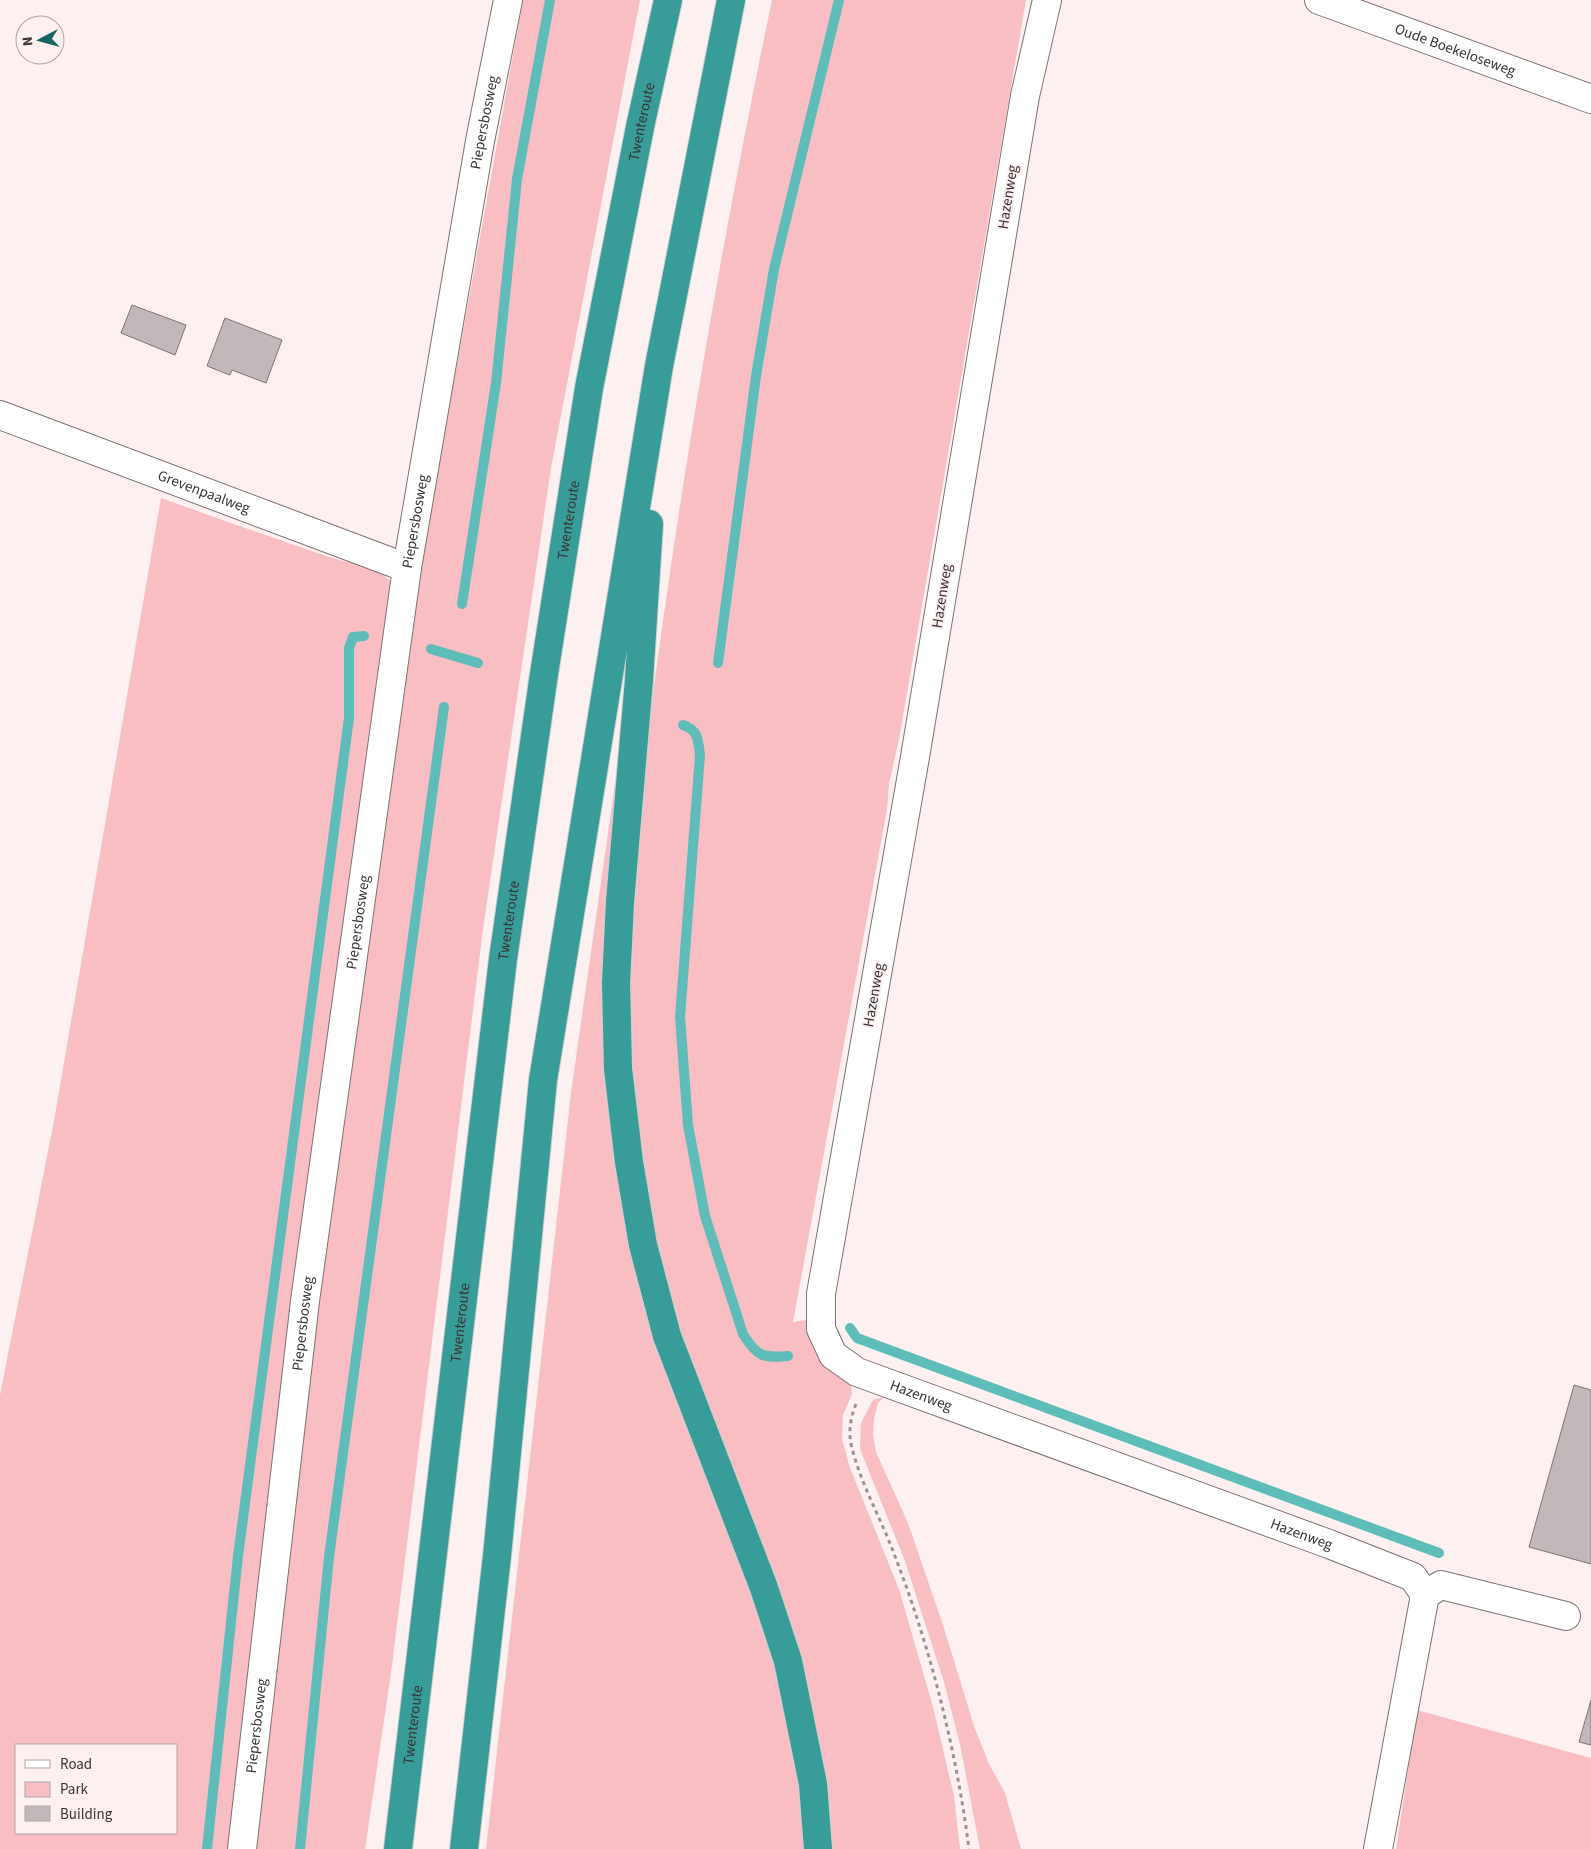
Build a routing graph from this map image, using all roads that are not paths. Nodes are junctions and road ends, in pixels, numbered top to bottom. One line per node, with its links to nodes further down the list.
1 (508, 0): 9 (street, Piepersbosweg)
2 (668, 0): 13 (highway, Twenteroute)
3 (731, 0): 7 (highway)
4 (1047, 0): 10 (street, Hazenweg)
5 (1319, 0): 6 (street, Oude Boekeloseweg)
6 (1591, 99)
7 (659, 366): 14 (highway); 15 (highway)
8 (0, 415): 9 (street, Grevenpaalweg)
9 (407, 568): 12 (street, Piepersbosweg)
10 (1425, 1595): 11 (street); 16 (street)
11 (1566, 1616)
12 (242, 1849)
13 (398, 1849)
14 (464, 1849)
15 (818, 1849)
16 (1378, 1849)

